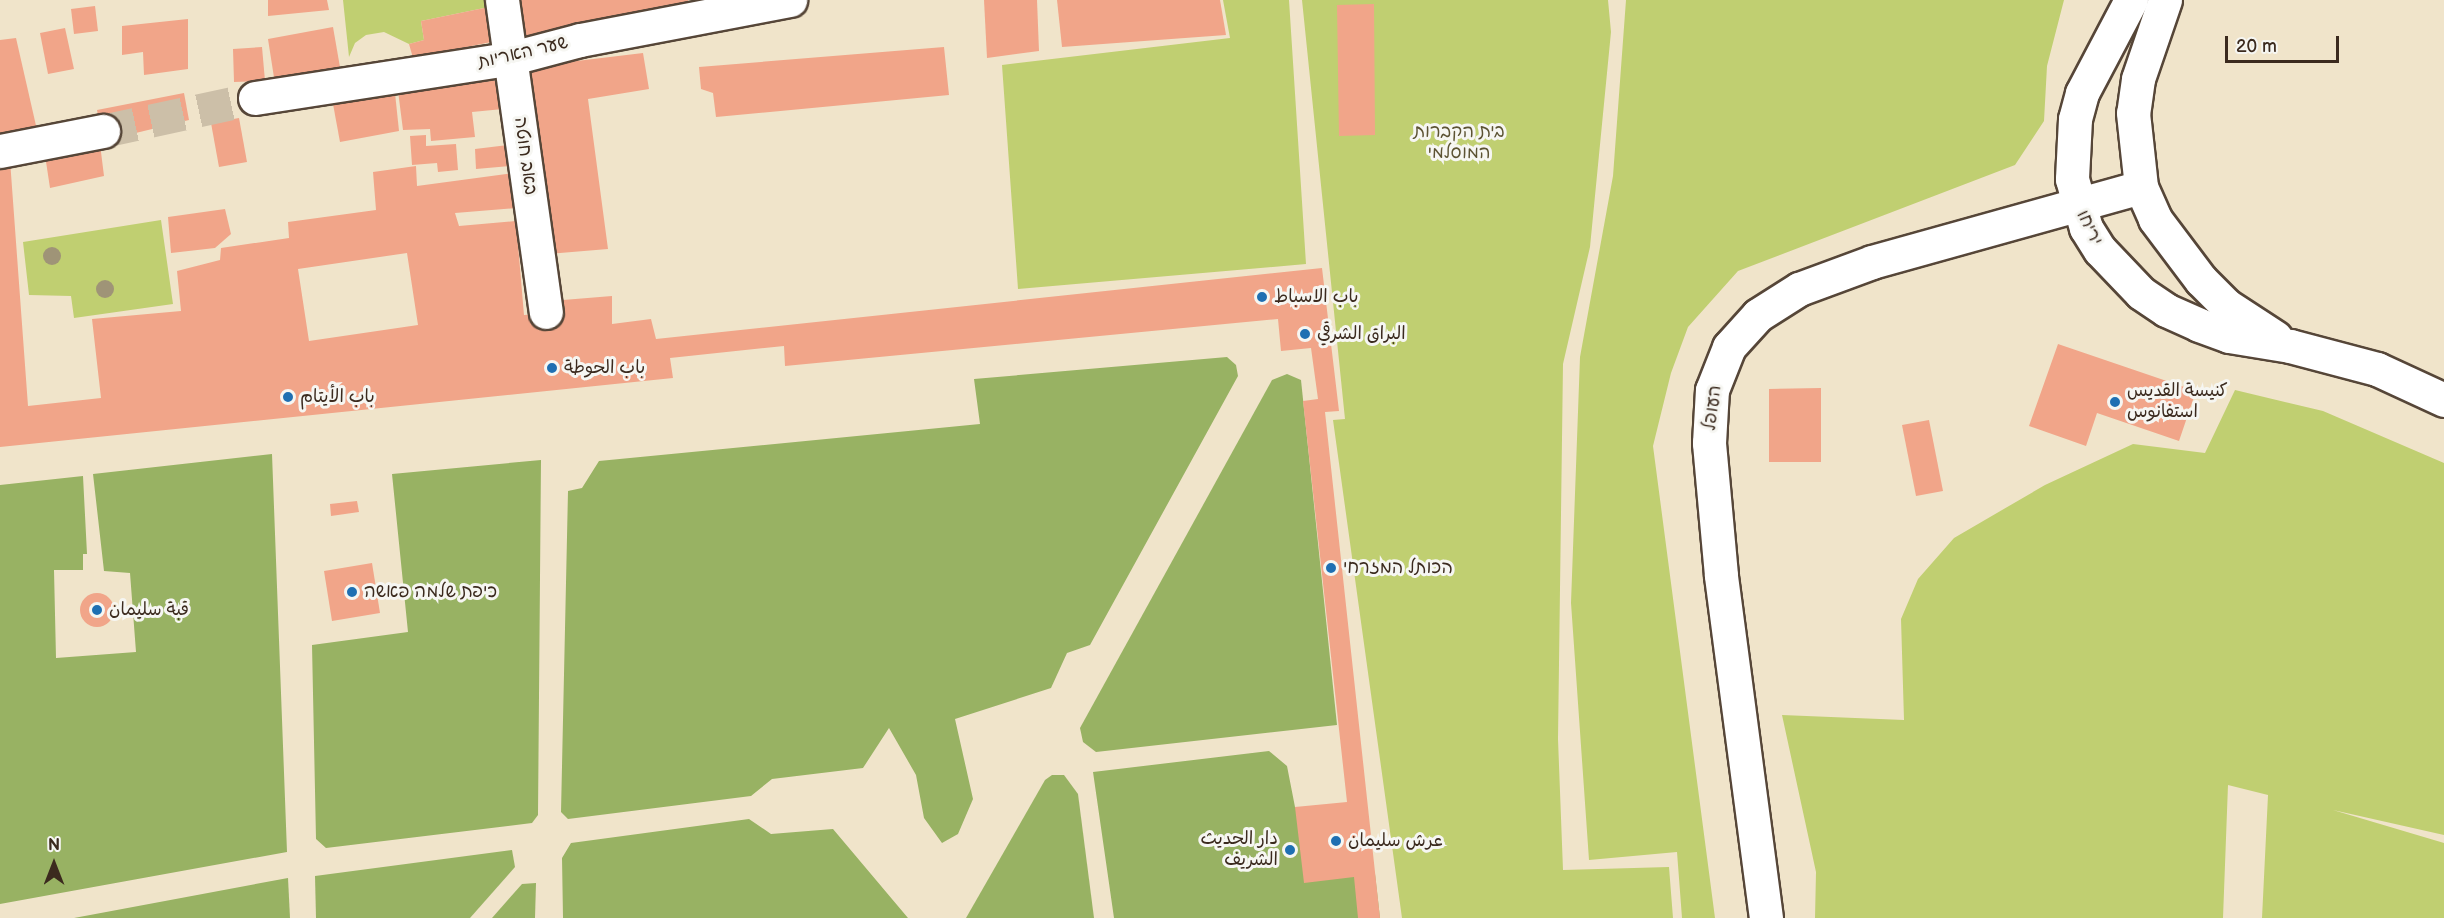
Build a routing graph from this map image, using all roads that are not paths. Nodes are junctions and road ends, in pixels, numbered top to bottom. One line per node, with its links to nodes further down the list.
1 (502, 0): 5 (street, באב חוטה)
2 (790, 0): 5 (street, שער האריות)
3 (2131, 0): 10 (street, יריחו)
4 (2165, 0): 9 (street, יריחו)
5 (512, 58): 6 (street, שער האריות); 11 (street, באב חוטה)
6 (255, 98)
7 (103, 131): 8 (street)
8 (0, 151)
9 (2141, 187): 10 (street, העופל); 12 (street, יריחו)
10 (2077, 205): 12 (street, יריחו); 14 (street, העופל)
11 (546, 312)
12 (2290, 346): 13 (street, יריחו)
13 (2444, 400)
14 (1766, 918)

